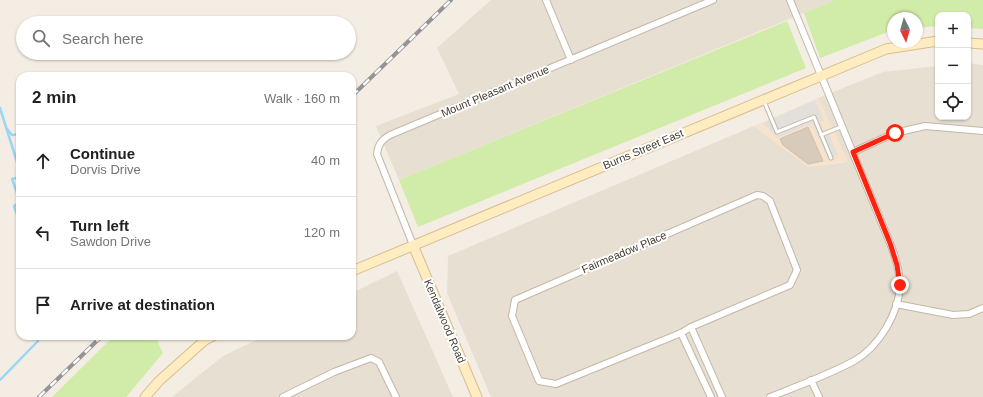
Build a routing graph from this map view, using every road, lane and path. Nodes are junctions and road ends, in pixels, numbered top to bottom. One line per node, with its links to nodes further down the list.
1 (546, 0): 7 (street)
2 (713, 0): 7 (street, Mount Pleasant Avenue)
3 (790, 0): 8 (street)
4 (935, 41): 8 (street, Burns Street East)
5 (971, 42): 6 (street)
6 (983, 44)
7 (571, 60): 15 (street, Mount Pleasant Avenue)
8 (821, 75): 9 (street, Burns Street East); 10 (street)
9 (763, 99): 12 (lane); 15 (street, Burns Street East)
10 (843, 126): 12 (lane); 13 (street)
11 (983, 131): 13 (street)
12 (822, 135): 14 (lane)
13 (853, 152): 17 (street)
14 (831, 158)
15 (413, 245): 16 (street, Burns Street East); 26 (street, Kendalwood Road)
16 (356, 269)
17 (896, 304): 18 (street); 22 (street)
18 (983, 308)
19 (691, 327): 20 (street, Fairmeadow Place); 20 (street, Fairmeadow Place); 28 (street)
20 (681, 333): 27 (street)
21 (205, 340): 23 (street)
22 (812, 380): 29 (street); 30 (street)
23 (145, 397)
24 (283, 397): 25 (street)
25 (396, 397)
26 (477, 397)
27 (711, 397)
28 (722, 397)
29 (770, 397)
30 (819, 397)

